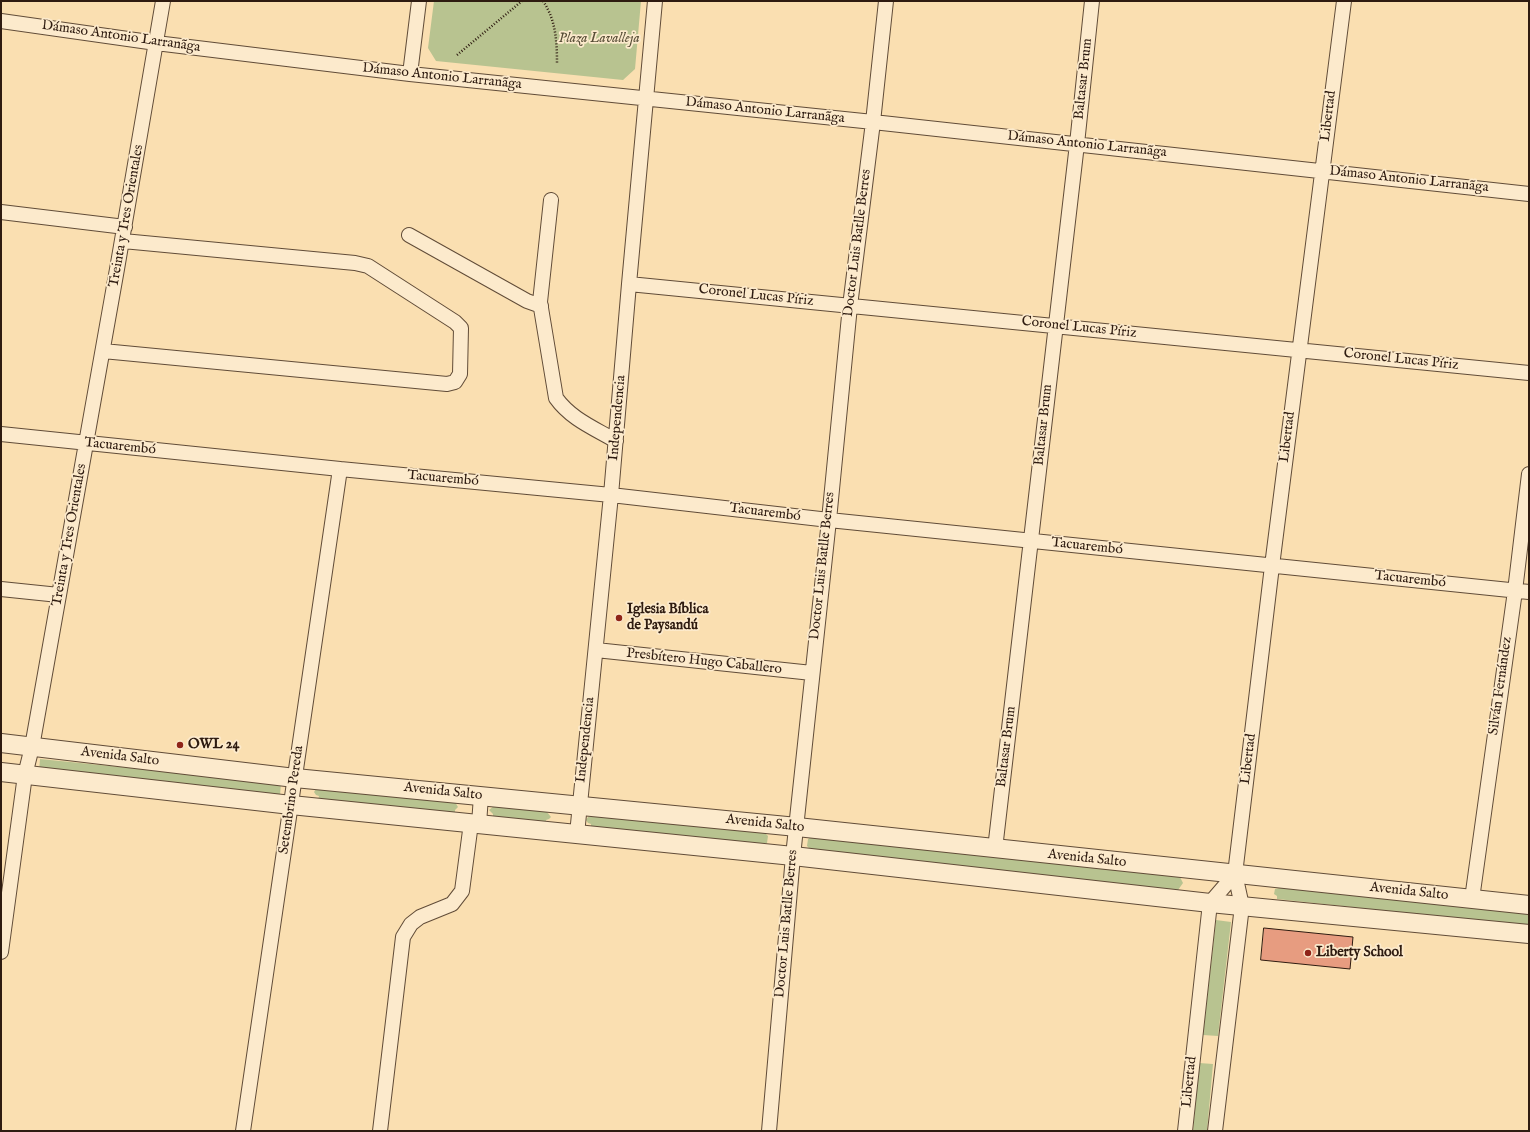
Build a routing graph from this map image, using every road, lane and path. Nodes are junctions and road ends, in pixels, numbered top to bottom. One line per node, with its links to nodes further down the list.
1 (163, 1): 10 (street, Treinta y Tres Orientales)
2 (419, 1): 13 (street)
3 (522, 1): 11 (path)
4 (543, 1): 12 (path)
5 (654, 1): 14 (street, Independencia)
6 (886, 1): 15 (street, Doctor Luis Batlle Berres)
7 (1092, 1): 16 (street, Baltasar Brum)
8 (1344, 1): 17 (street, Libertad)
9 (1, 21): 10 (street, Dámaso Antonio Larranãga)
10 (156, 43): 13 (street, Dámaso Antonio Larranãga); 21 (street, Treinta y Tres Orientales)
11 (458, 55)
12 (557, 64)
13 (410, 74): 14 (street, Dámaso Antonio Larranãga)
14 (645, 98): 15 (street, Dámaso Antonio Larranãga); 24 (street, Independencia)
15 (873, 122): 16 (street, Dámaso Antonio Larranãga); 26 (street, Doctor Luis Batlle Berres)
16 (1077, 144): 17 (street, Dámaso Antonio Larranãga); 27 (street, Baltasar Brum)
17 (1323, 170): 18 (street, Dámaso Antonio Larranãga); 28 (street, Libertad)
18 (1529, 194)
19 (550, 200): 25 (street)
20 (1, 212): 21 (street)
21 (125, 227): 23 (street, Treinta y Tres Orientales)
22 (409, 235): 25 (street)
23 (123, 241): 29 (street, Treinta y Tres Orientales); 29 (street)
24 (629, 284): 26 (street, Coronel Lucas Píriz); 32 (street, Independencia)
25 (541, 306): 32 (street)
26 (850, 306): 27 (street, Coronel Lucas Píriz); 37 (street, Doctor Luis Batlle Berres)
27 (1055, 326): 28 (street, Coronel Lucas Píriz); 38 (street, Baltasar Brum)
28 (1299, 350): 30 (street, Coronel Lucas Píriz); 39 (street, Libertad)
29 (103, 351): 33 (street, Treinta y Tres Orientales)
30 (1529, 373)
31 (1, 434): 33 (street, Tacuarembó)
32 (616, 441): 36 (street, Independencia)
33 (87, 444): 34 (street, Tacuarembó); 43 (street, Treinta y Tres Orientales)
34 (340, 469): 36 (street, Tacuarembó); 50 (street, Setembrino Pereda)
35 (1529, 474): 41 (street, Silván Fernández)
36 (611, 495): 37 (street, Tacuarembó); 44 (street, Independencia)
37 (829, 520): 38 (street, Tacuarembó); 45 (street, Doctor Luis Batlle Berres)
38 (1031, 541): 39 (street, Tacuarembó); 57 (street, Baltasar Brum)
39 (1272, 566): 41 (street, Tacuarembó); 59 (street, Libertad)
40 (1, 589): 43 (street)
41 (1515, 591): 42 (street, Tacuarembó); 60 (street, Silván Fernández)
42 (1529, 592)
43 (59, 595): 47 (street, Treinta y Tres Orientales)
44 (596, 650): 45 (street, Presbítero Hugo Caballero); 53 (street, Independencia)
45 (812, 673): 55 (street, Doctor Luis Batlle Berres)
46 (1, 743): 47 (street, Avenida Salto)
47 (32, 746): 49 (street, Treinta y Tres Orientales); 50 (street, Avenida Salto)
48 (1, 772): 49 (street, Avenida Salto)
49 (25, 775): 52 (street, Avenida Salto); 65 (street, Treinta y Tres Orientales)
50 (295, 778): 51 (street, Avenida Salto); 52 (street, Setembrino Pereda)
51 (481, 796): 53 (street, Avenida Salto); 54 (street)
52 (291, 805): 54 (street, Avenida Salto); 66 (street, Setembrino Pereda)
53 (580, 806): 55 (street, Avenida Salto); 56 (street, Independencia)
54 (475, 824): 56 (street, Avenida Salto); 67 (street)
55 (797, 827): 57 (street, Avenida Salto); 58 (street, Doctor Luis Batlle Berres)
56 (577, 834): 58 (street, Avenida Salto)
57 (995, 849): 59 (street, Avenida Salto)
58 (793, 856): 61 (street, Avenida Salto); 68 (street, Doctor Luis Batlle Berres)
59 (1235, 874): 60 (street, Avenida Salto); 61 (street); 63 (street, Libertad)
60 (1472, 898): 62 (street, Avenida Salto)
61 (1210, 903): 63 (street, Avenida Salto); 69 (street, Libertad)
62 (1529, 905)
63 (1242, 906): 64 (street, Avenida Salto); 70 (street, Libertad)
64 (1529, 934)
65 (1, 952)
66 (243, 1131)
67 (380, 1131)
68 (769, 1131)
69 (1185, 1131)
70 (1215, 1131)

